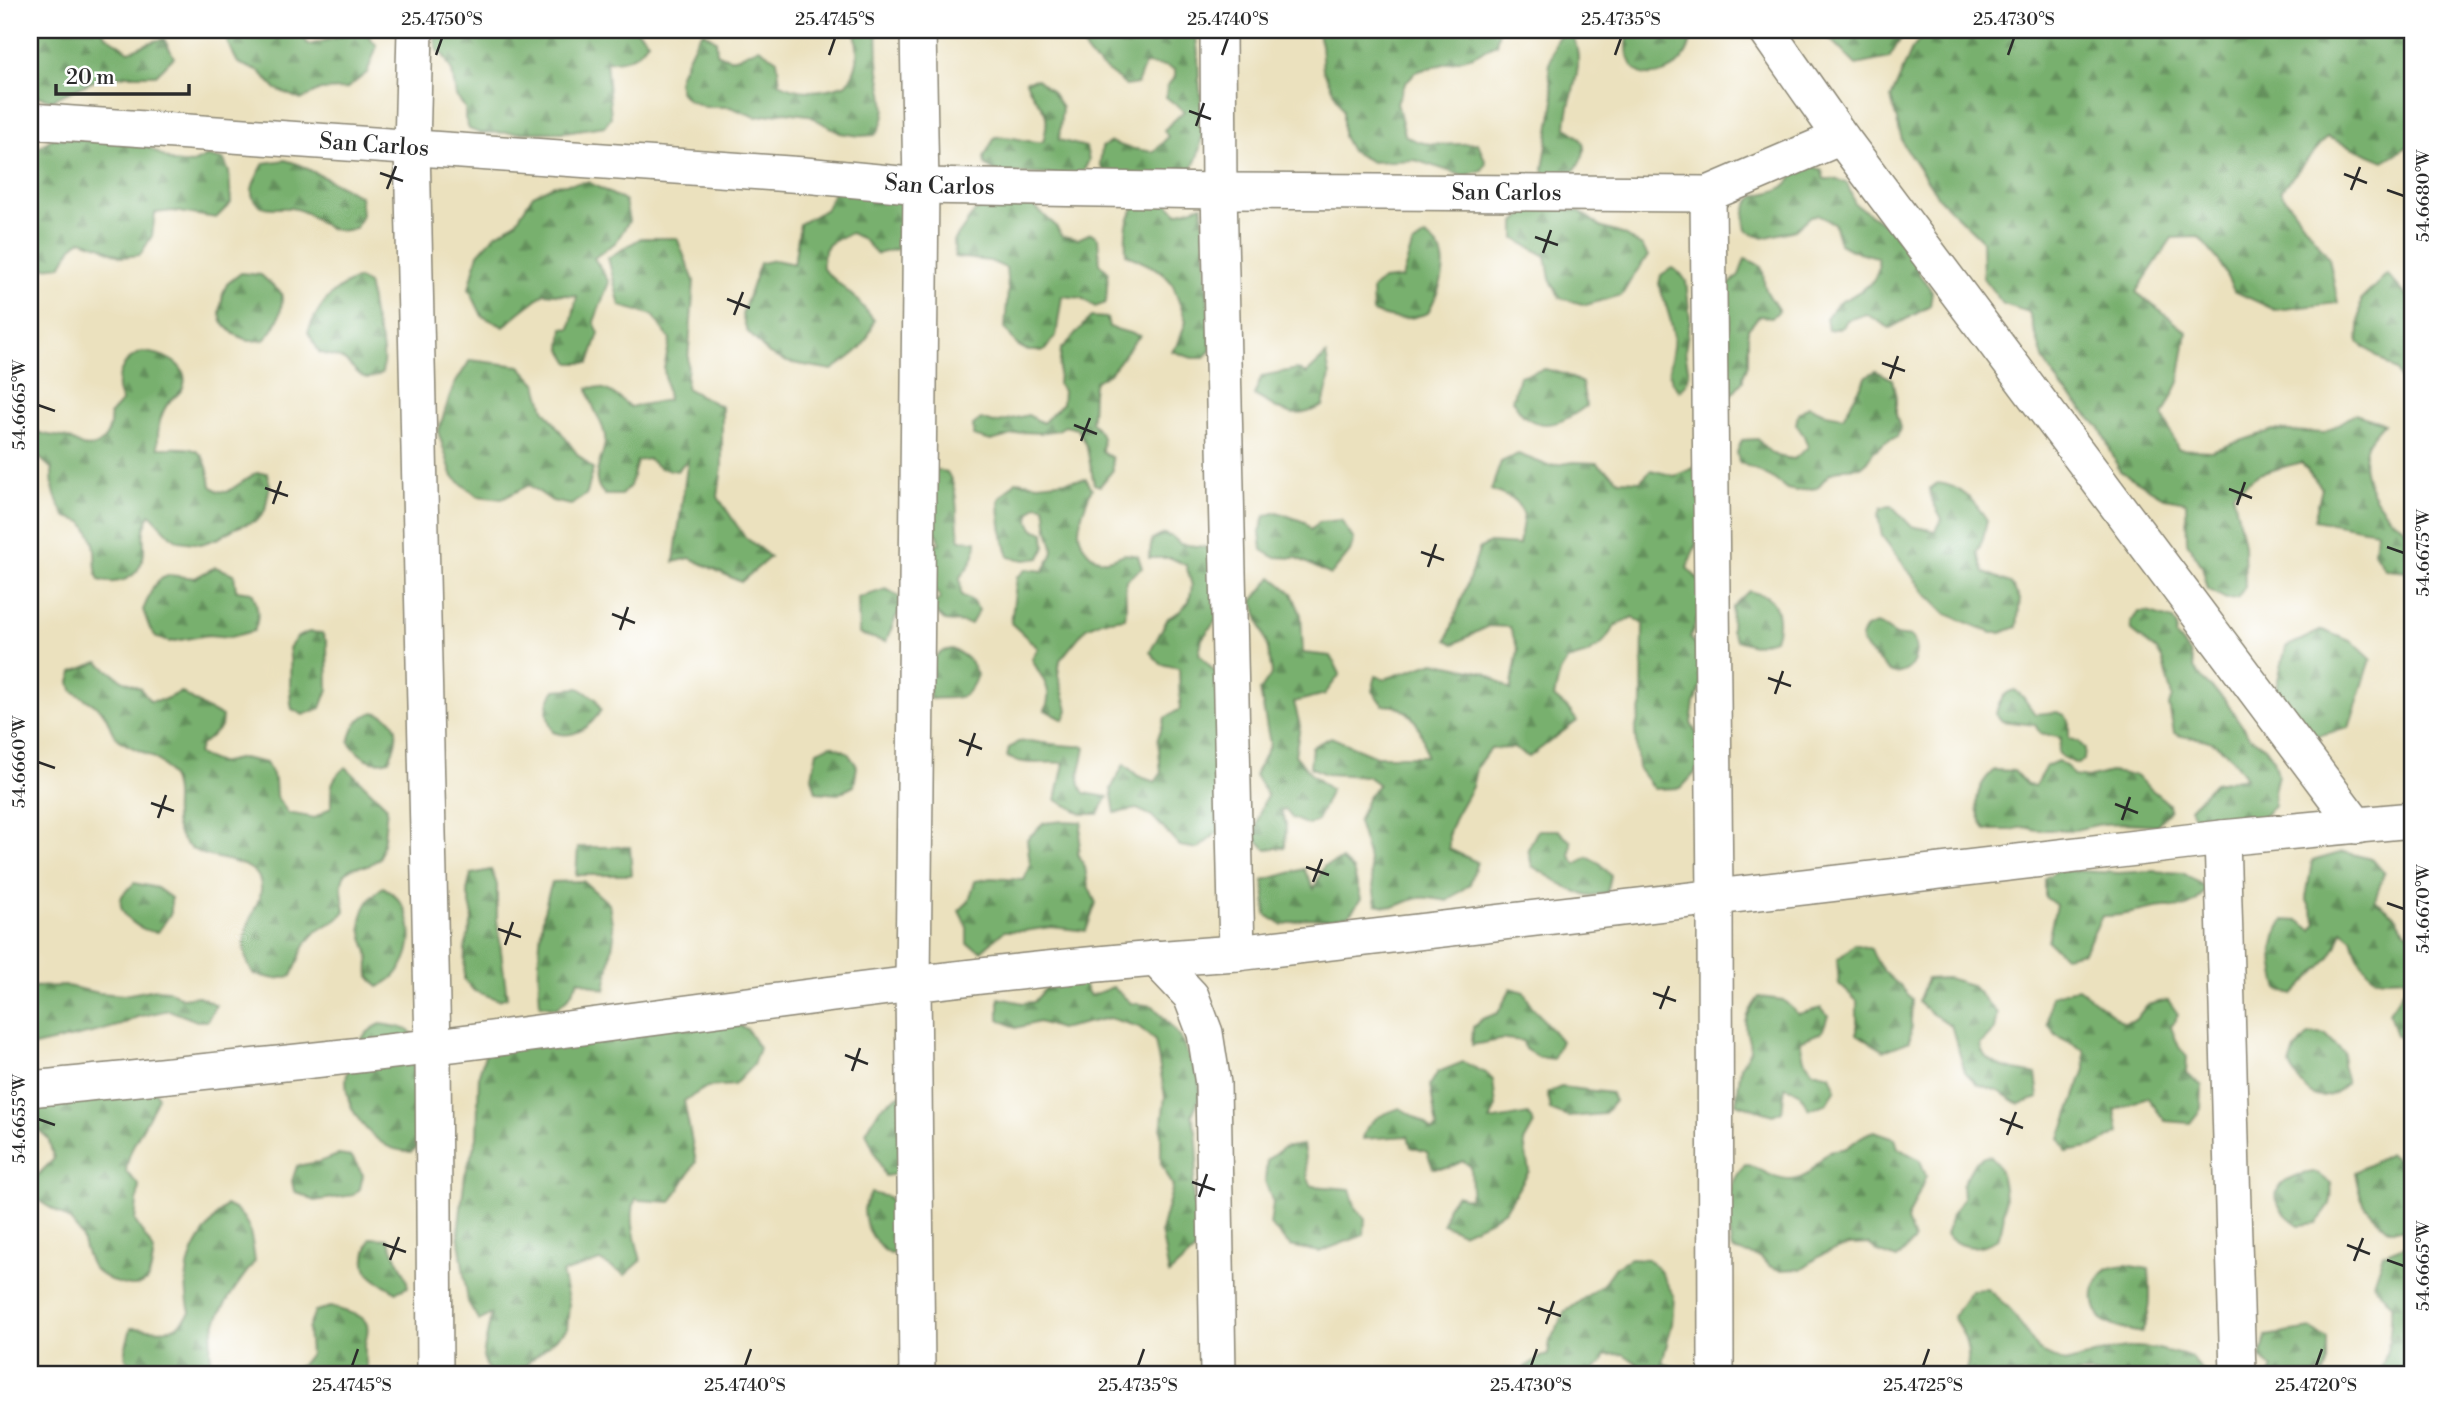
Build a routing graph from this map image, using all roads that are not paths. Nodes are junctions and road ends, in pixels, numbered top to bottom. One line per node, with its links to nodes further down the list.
1 (415, 30): 7 (street)
2 (918, 30): 8 (street)
3 (1218, 30): 9 (street)
4 (1766, 30): 6 (street)
5 (30, 121): 7 (street, San Carlos)
6 (1841, 137): 10 (street, San Carlos); 12 (street)
7 (412, 148): 8 (street, San Carlos); 18 (street)
8 (921, 186): 9 (street, San Carlos); 17 (street)
9 (1219, 191): 10 (street, San Carlos); 15 (street)
10 (1708, 194): 14 (street)
11 (2412, 820): 12 (street)
12 (2357, 826): 13 (street)
13 (2222, 838): 14 (street); 24 (street)
14 (1715, 896): 15 (street); 23 (street)
15 (1237, 953): 16 (street)
16 (1155, 958): 17 (street); 22 (street)
17 (912, 984): 18 (street); 21 (street)
18 (433, 1047): 19 (street); 20 (street)
19 (30, 1089)
20 (435, 1374)
21 (917, 1374)
22 (1218, 1374)
23 (1716, 1374)
24 (2238, 1374)

